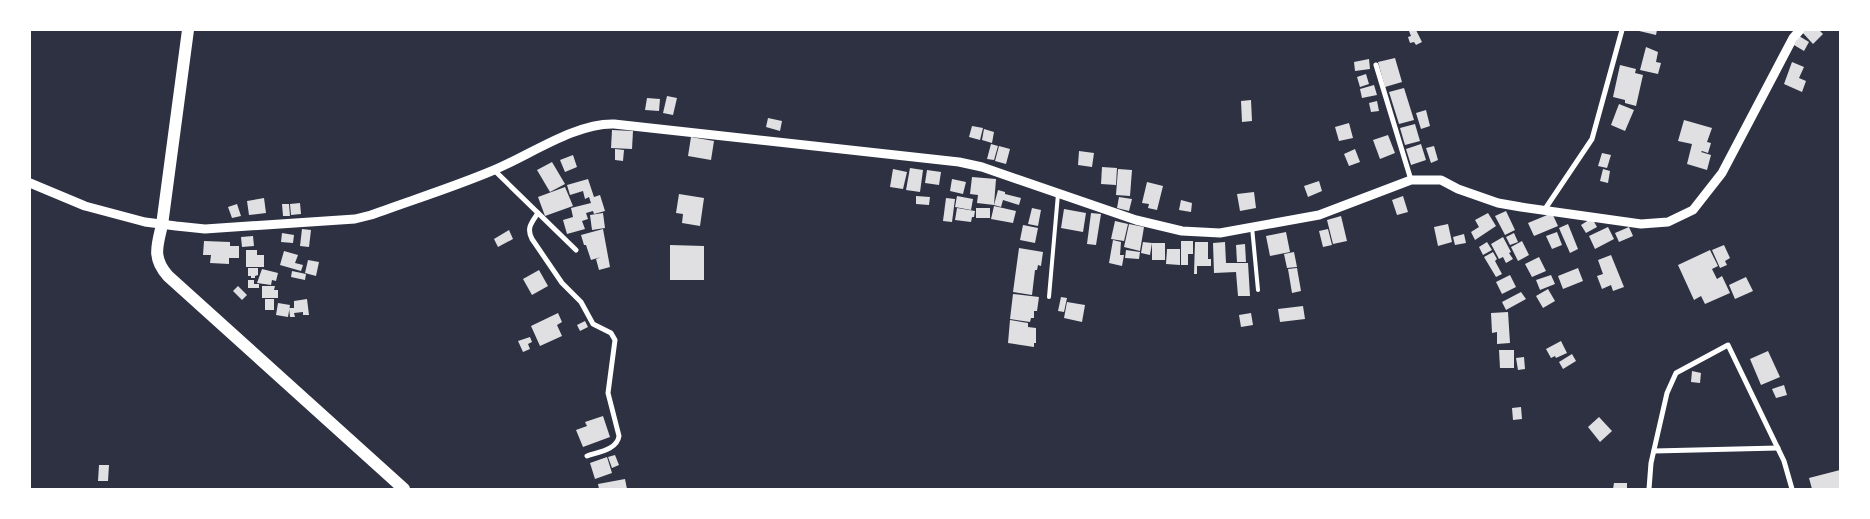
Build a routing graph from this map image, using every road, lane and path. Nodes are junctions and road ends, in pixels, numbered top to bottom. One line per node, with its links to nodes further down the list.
1 (188, 30): 11 (highway)
2 (1622, 30): 9 (street)
3 (1800, 30): 9 (street)
4 (1376, 65): 6 (street)
5 (494, 170): 8 (street); 10 (street); 11 (street)
6 (1411, 180): 9 (street); 12 (street)
7 (30, 183): 11 (street)
8 (1058, 194): 12 (street); 15 (lane)
9 (1545, 210)
10 (538, 213): 13 (street); 18 (street)
11 (162, 224): 19 (highway)
12 (1252, 227): 14 (lane)
13 (576, 250)
14 (1258, 290)
15 (1049, 297)
16 (1778, 448): 17 (street); 17 (street); 21 (street)
17 (1654, 451): 20 (street)
18 (587, 456)
19 (404, 489)
20 (1649, 489)
21 (1792, 489)

